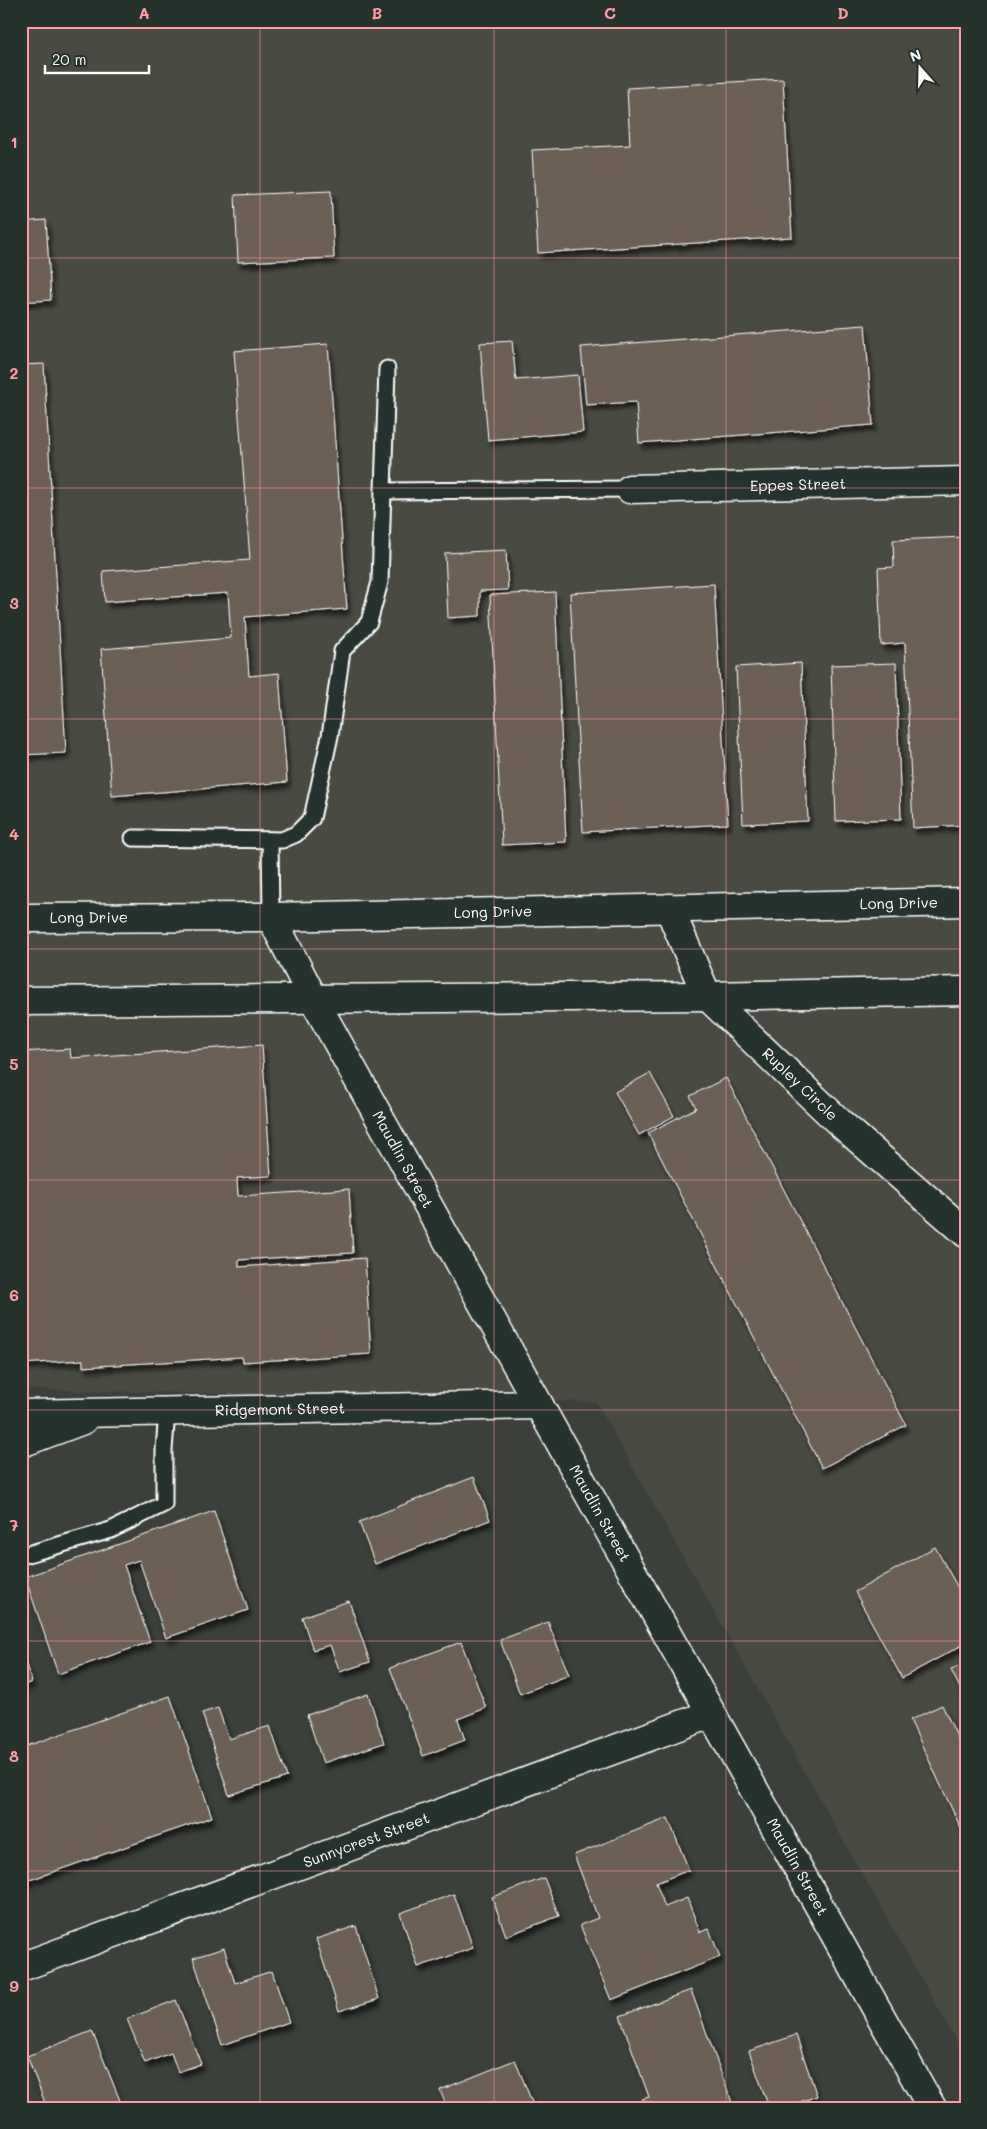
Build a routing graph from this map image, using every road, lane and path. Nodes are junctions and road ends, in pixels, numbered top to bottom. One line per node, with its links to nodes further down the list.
1 (386, 369): 4 (lane)
2 (966, 481): 3 (street, Eppes Street)
3 (630, 489): 4 (lane)
4 (383, 491): 6 (lane)
5 (133, 838): 6 (lane)
6 (270, 840): 9 (lane)
7 (966, 902): 8 (street, Long Drive)
8 (669, 908): 9 (street, Long Drive); 12 (street, Rupley Circle)
9 (270, 917): 10 (street, Long Drive); 13 (street, Maudlin Street)
10 (21, 918)
11 (966, 991): 12 (street)
12 (707, 996): 13 (street); 15 (street, Rupley Circle)
13 (314, 1000): 14 (street); 16 (street, Maudlin Street)
14 (21, 1001)
15 (966, 1233)
16 (539, 1404): 17 (street, Ridgemont Street); 22 (street, Maudlin Street)
17 (167, 1412): 18 (street, Ridgemont Street); 21 (lane)
18 (102, 1413): 19 (street, Ridgemont Street); 20 (street)
19 (21, 1414)
20 (21, 1443)
21 (21, 1556)
22 (711, 1714): 23 (street, Sunnycrest Street); 24 (street, Maudlin Street)
23 (21, 1967)
24 (932, 2108)

